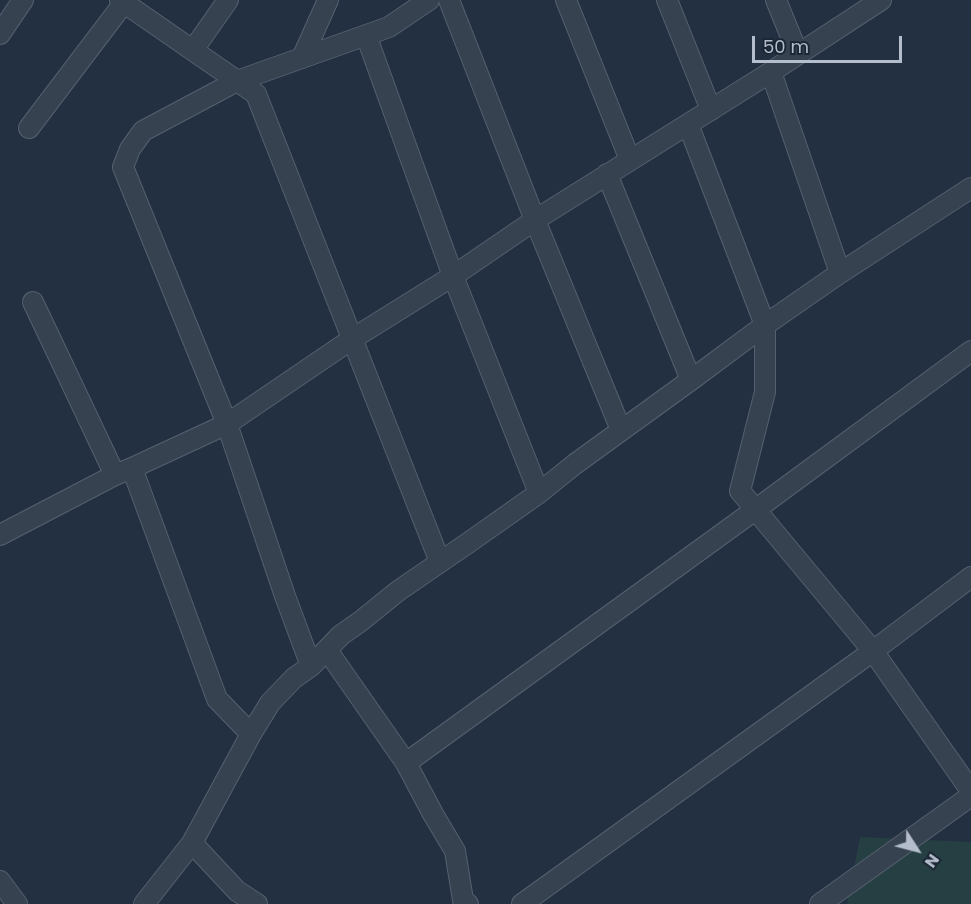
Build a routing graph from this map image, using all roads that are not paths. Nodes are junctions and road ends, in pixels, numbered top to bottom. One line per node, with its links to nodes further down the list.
1 (23, 0): 11 (street)
2 (228, 0): 13 (street)
3 (328, 0): 15 (street)
4 (429, 0): 12 (street)
5 (449, 0): 24 (street)
6 (566, 0): 21 (street)
7 (667, 0): 18 (street)
8 (776, 0): 14 (street)
9 (881, 0): 14 (street)
10 (124, 1): 13 (street); 20 (street)
11 (0, 34)
12 (366, 35): 15 (street); 26 (street)
13 (193, 50): 17 (street)
14 (798, 54): 16 (street)
15 (302, 58): 17 (street)
16 (771, 72): 18 (street); 25 (street)
17 (237, 81): 29 (street); 32 (street)
18 (711, 110): 19 (street)
19 (688, 124): 21 (street); 28 (street)
20 (29, 128)
21 (630, 160): 22 (street)
22 (607, 174): 24 (street); 31 (street)
23 (971, 188): 25 (street)
24 (535, 220): 26 (street); 33 (street)
25 (840, 273): 28 (street)
26 (453, 276): 29 (street); 35 (street)
27 (33, 302): 34 (street)
28 (765, 325): 31 (street); 36 (street)
29 (352, 339): 32 (street); 38 (street)
30 (971, 351): 36 (street)
31 (691, 380): 33 (street)
32 (227, 424): 34 (street); 42 (street)
33 (621, 430): 35 (street)
34 (123, 472): 37 (street); 43 (street)
35 (539, 493): 38 (street)
36 (755, 510): 41 (street); 44 (street)
37 (0, 535)
38 (440, 562): 40 (street)
39 (971, 577): 41 (street)
40 (327, 650): 42 (street); 44 (street)
41 (873, 651): 45 (street); 53 (street)
42 (311, 666): 43 (street)
43 (251, 734): 47 (street)
44 (406, 764): 52 (street)
45 (971, 791)
46 (971, 796): 54 (street)
47 (192, 843): 50 (street); 51 (street)
48 (0, 880): 49 (street)
49 (17, 904)
50 (144, 904)
51 (257, 904)
52 (468, 904)
53 (522, 904)
54 (820, 904)

